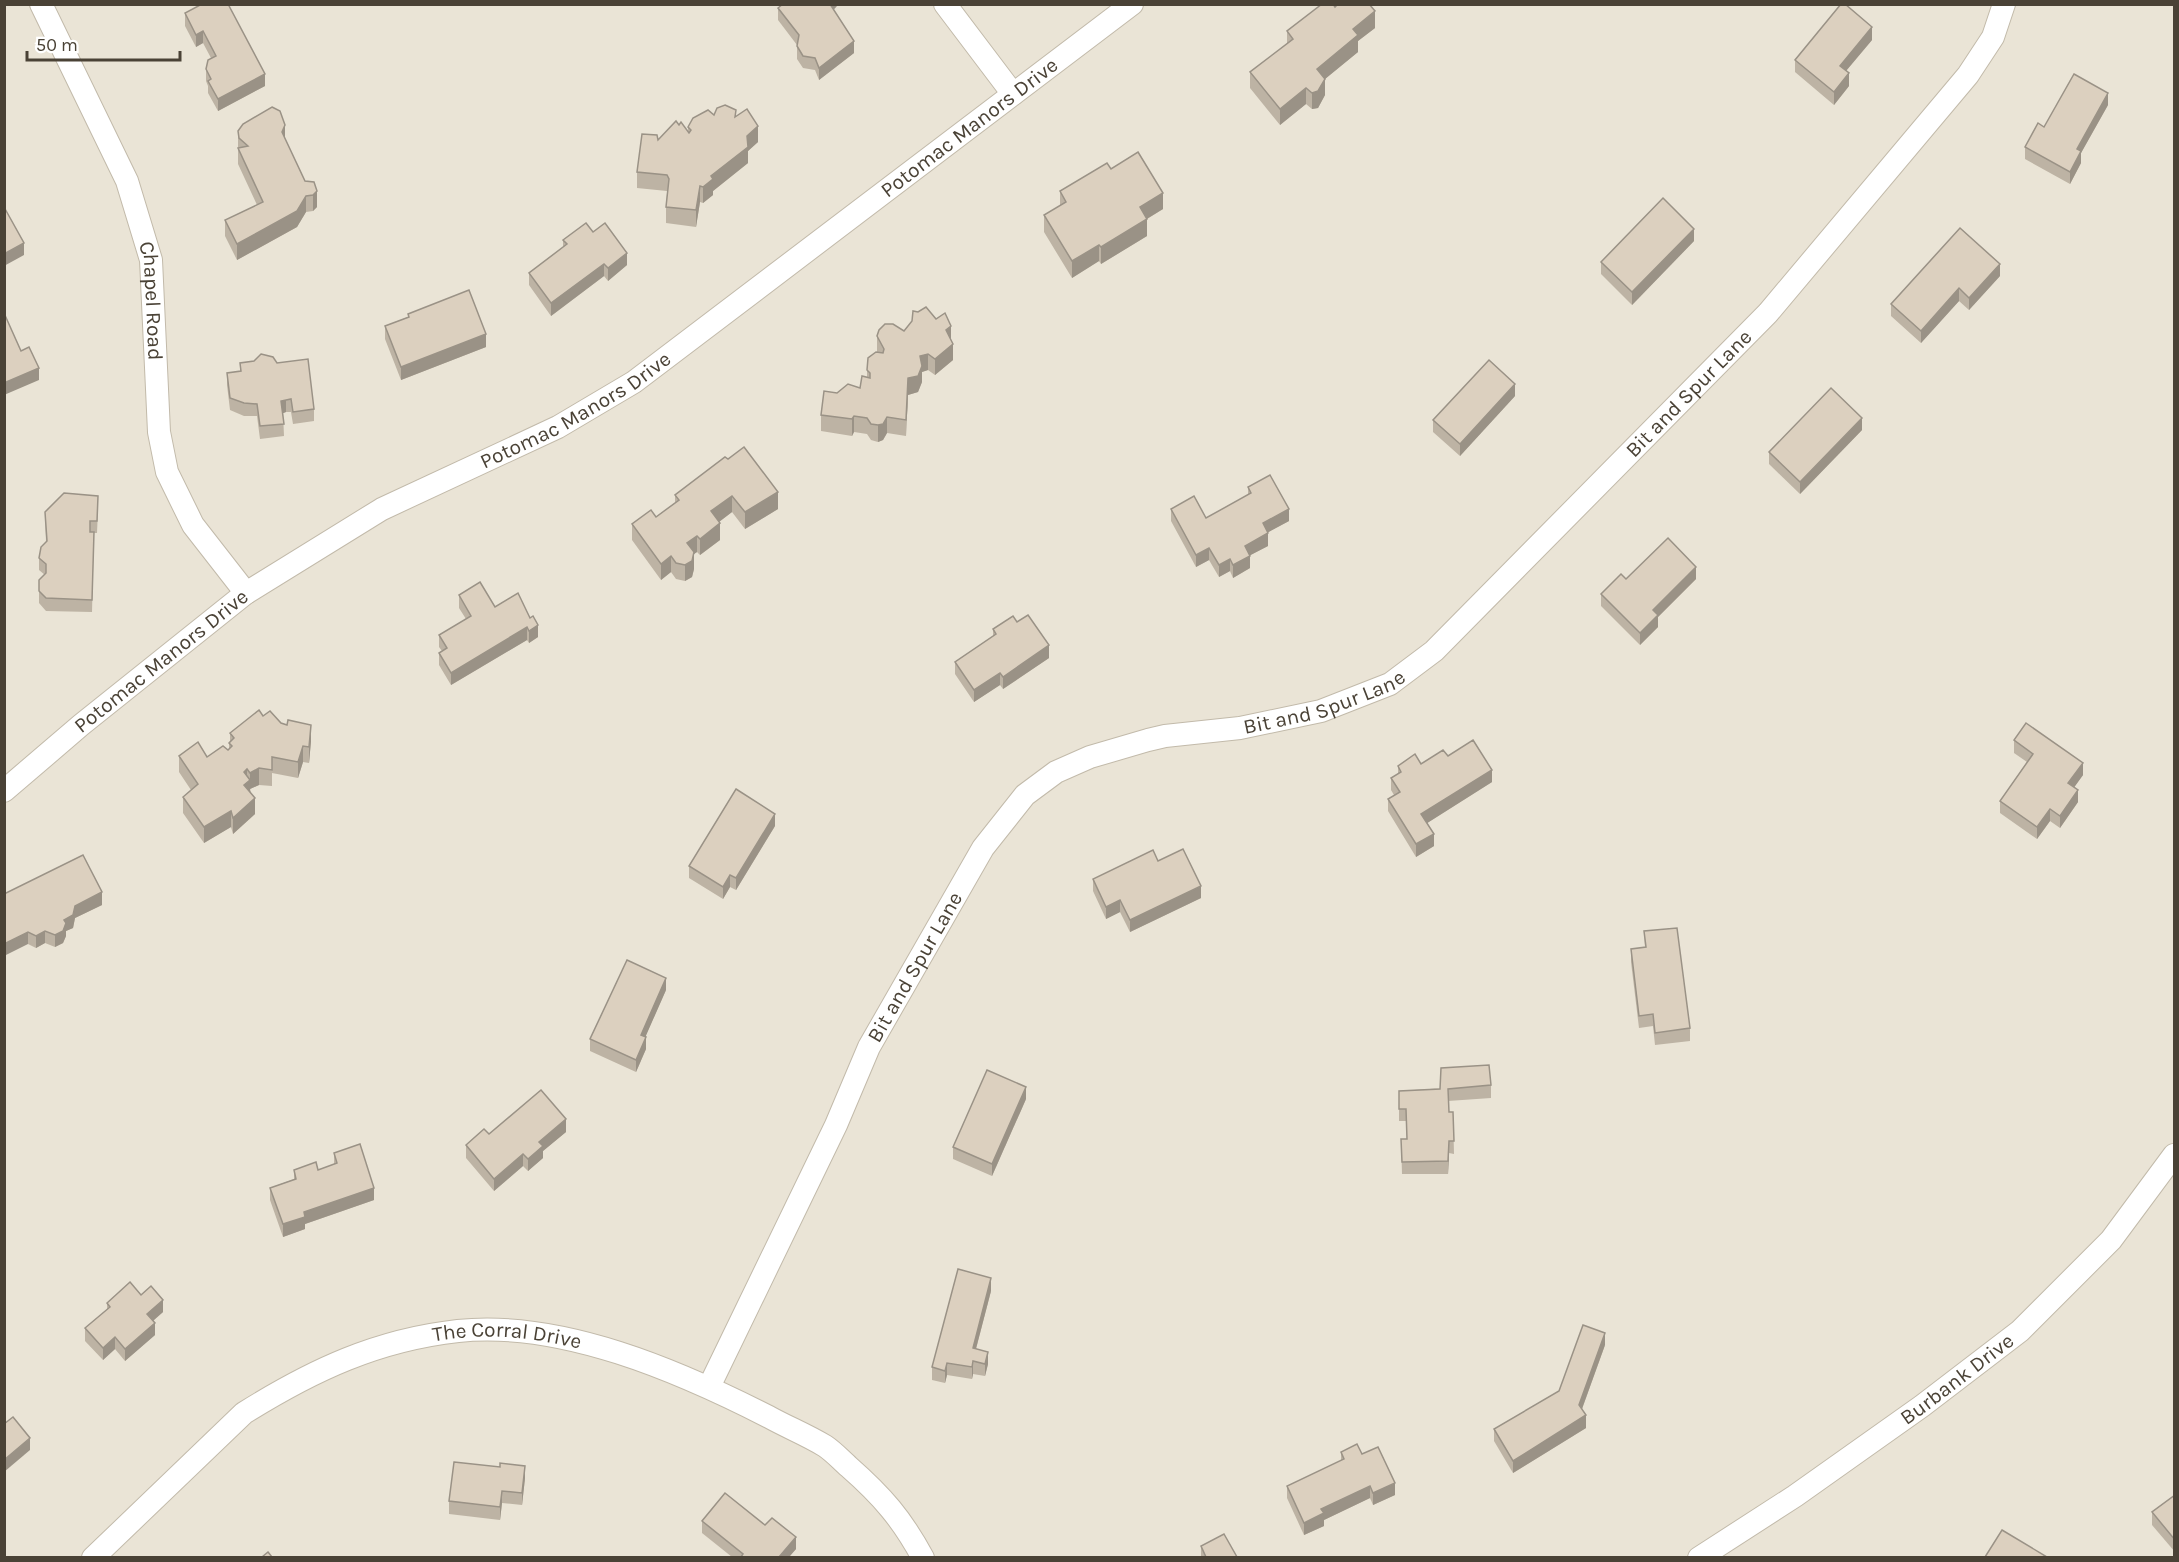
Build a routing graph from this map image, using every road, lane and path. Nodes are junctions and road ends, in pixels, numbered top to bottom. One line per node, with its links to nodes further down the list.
1 (41, 4): 6 (street, Chapel Road)
2 (945, 4): 5 (street)
3 (1132, 4): 5 (street, Potomac Manors Drive)
4 (2004, 4): 9 (street, Bit and Spur Lane)
5 (1012, 94): 6 (street, Potomac Manors Drive)
6 (246, 593): 7 (street, Potomac Manors Drive)
7 (4, 791)
8 (2175, 1155): 12 (street, Burbank Drive)
9 (710, 1387): 10 (street, The Corral Drive); 11 (street, The Corral Drive)
10 (93, 1557)
11 (923, 1557)
12 (1699, 1557)

